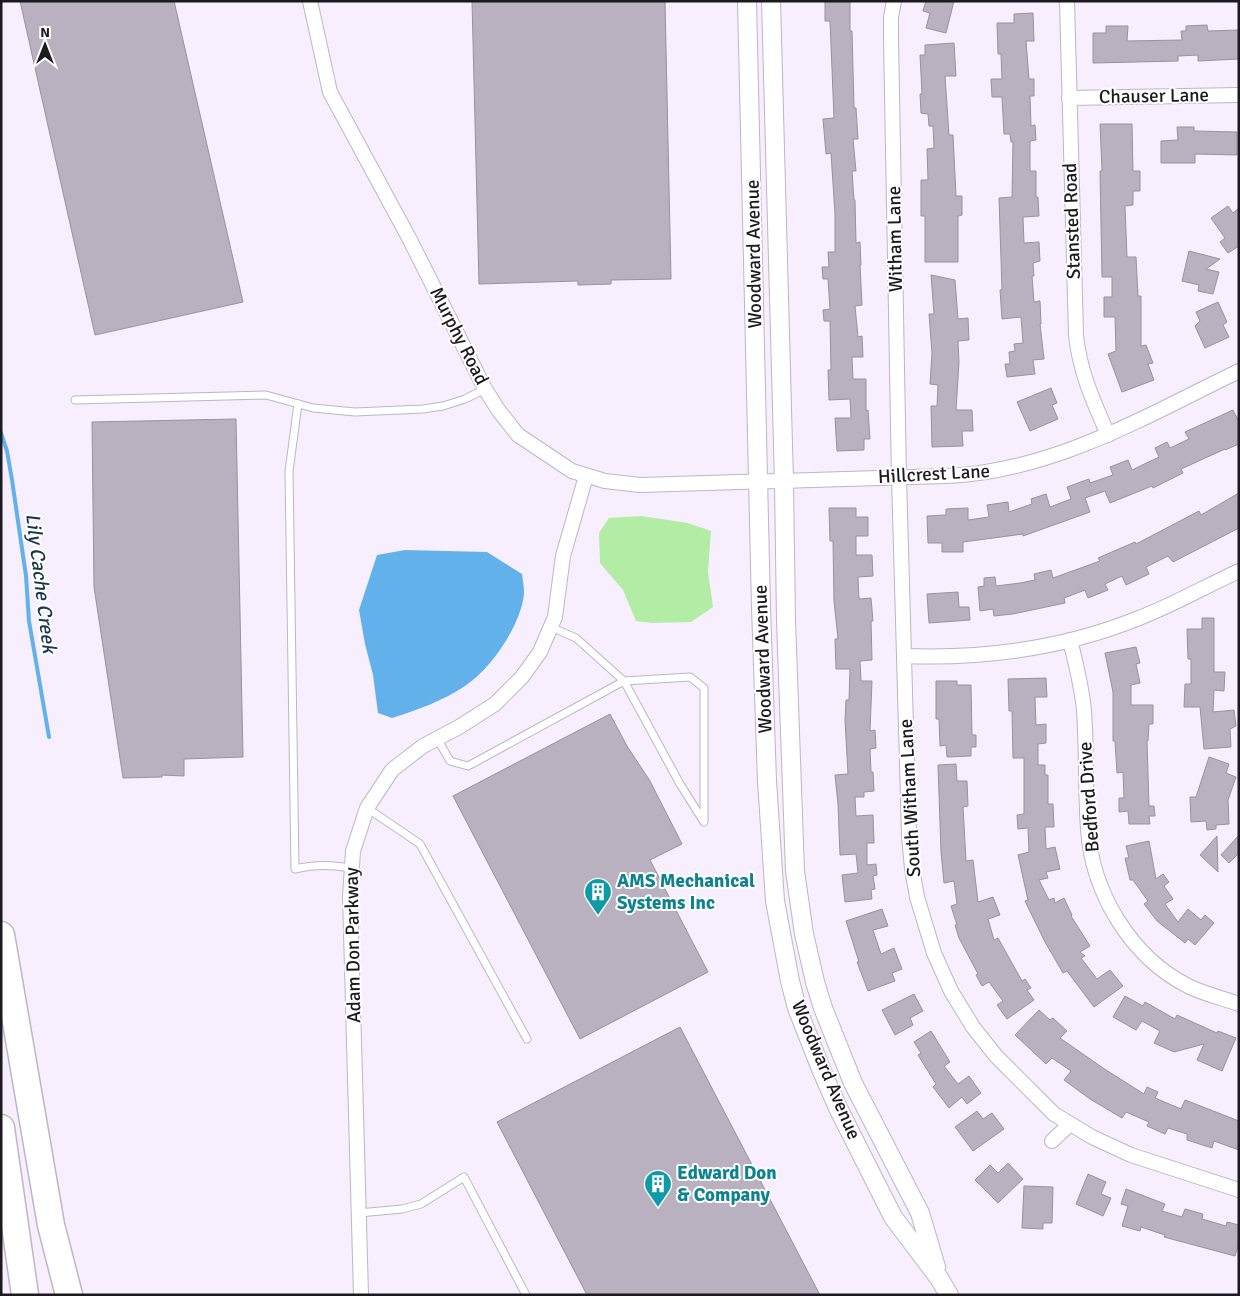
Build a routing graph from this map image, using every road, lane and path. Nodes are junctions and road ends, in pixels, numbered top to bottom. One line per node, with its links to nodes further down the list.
1 (310, 1): 9 (street, Murphy Road)
2 (748, 1): 15 (street, Woodward Avenue)
3 (772, 1): 16 (street, Woodward Avenue)
4 (894, 1): 14 (street, Witham Lane)
5 (1067, 1): 7 (street, Stansted Road)
6 (1239, 95): 7 (street, Chauser Lane)
7 (1069, 98): 12 (street, Stansted Road)
8 (1239, 371): 12 (street, Hillcrest Lane)
9 (485, 389): 11 (lane); 13 (street, Murphy Road)
10 (76, 400): 11 (lane)
11 (298, 404): 24 (lane)
12 (1108, 435): 14 (street, Hillcrest Lane)
13 (586, 476): 15 (street, Murphy Road); 18 (street, Adam Don Parkway)
14 (899, 477): 16 (street, Hillcrest Lane); 20 (street, South Witham Lane)
15 (759, 482): 16 (street, Hillcrest Lane); 33 (street, Woodward Avenue)
16 (784, 482): 33 (street, Woodward Avenue)
17 (1239, 571): 19 (street)
18 (551, 628): 21 (lane); 22 (street, Adam Don Parkway)
19 (1070, 640): 20 (street); 26 (street, Bedford Drive)
20 (904, 656): 28 (street, South Witham Lane)
21 (624, 681): 21 (lane); 22 (lane)
22 (437, 738): 23 (street, Adam Don Parkway)
23 (367, 808): 24 (street, Adam Don Parkway); 27 (lane)
24 (352, 868): 32 (street, Adam Don Parkway)
25 (1, 936): 35 (highway)
26 (1239, 1004)
27 (527, 1039)
28 (1070, 1124): 30 (street); 31 (street, South Witham Lane)
29 (1, 1128): 34 (highway)
30 (1052, 1141)
31 (1239, 1190)
32 (359, 1213): 36 (street, Adam Don Parkway); 37 (lane)
33 (939, 1278): 38 (street, Woodward Avenue)
34 (25, 1295)
35 (69, 1295)
36 (361, 1295)
37 (526, 1295)
38 (949, 1295)

